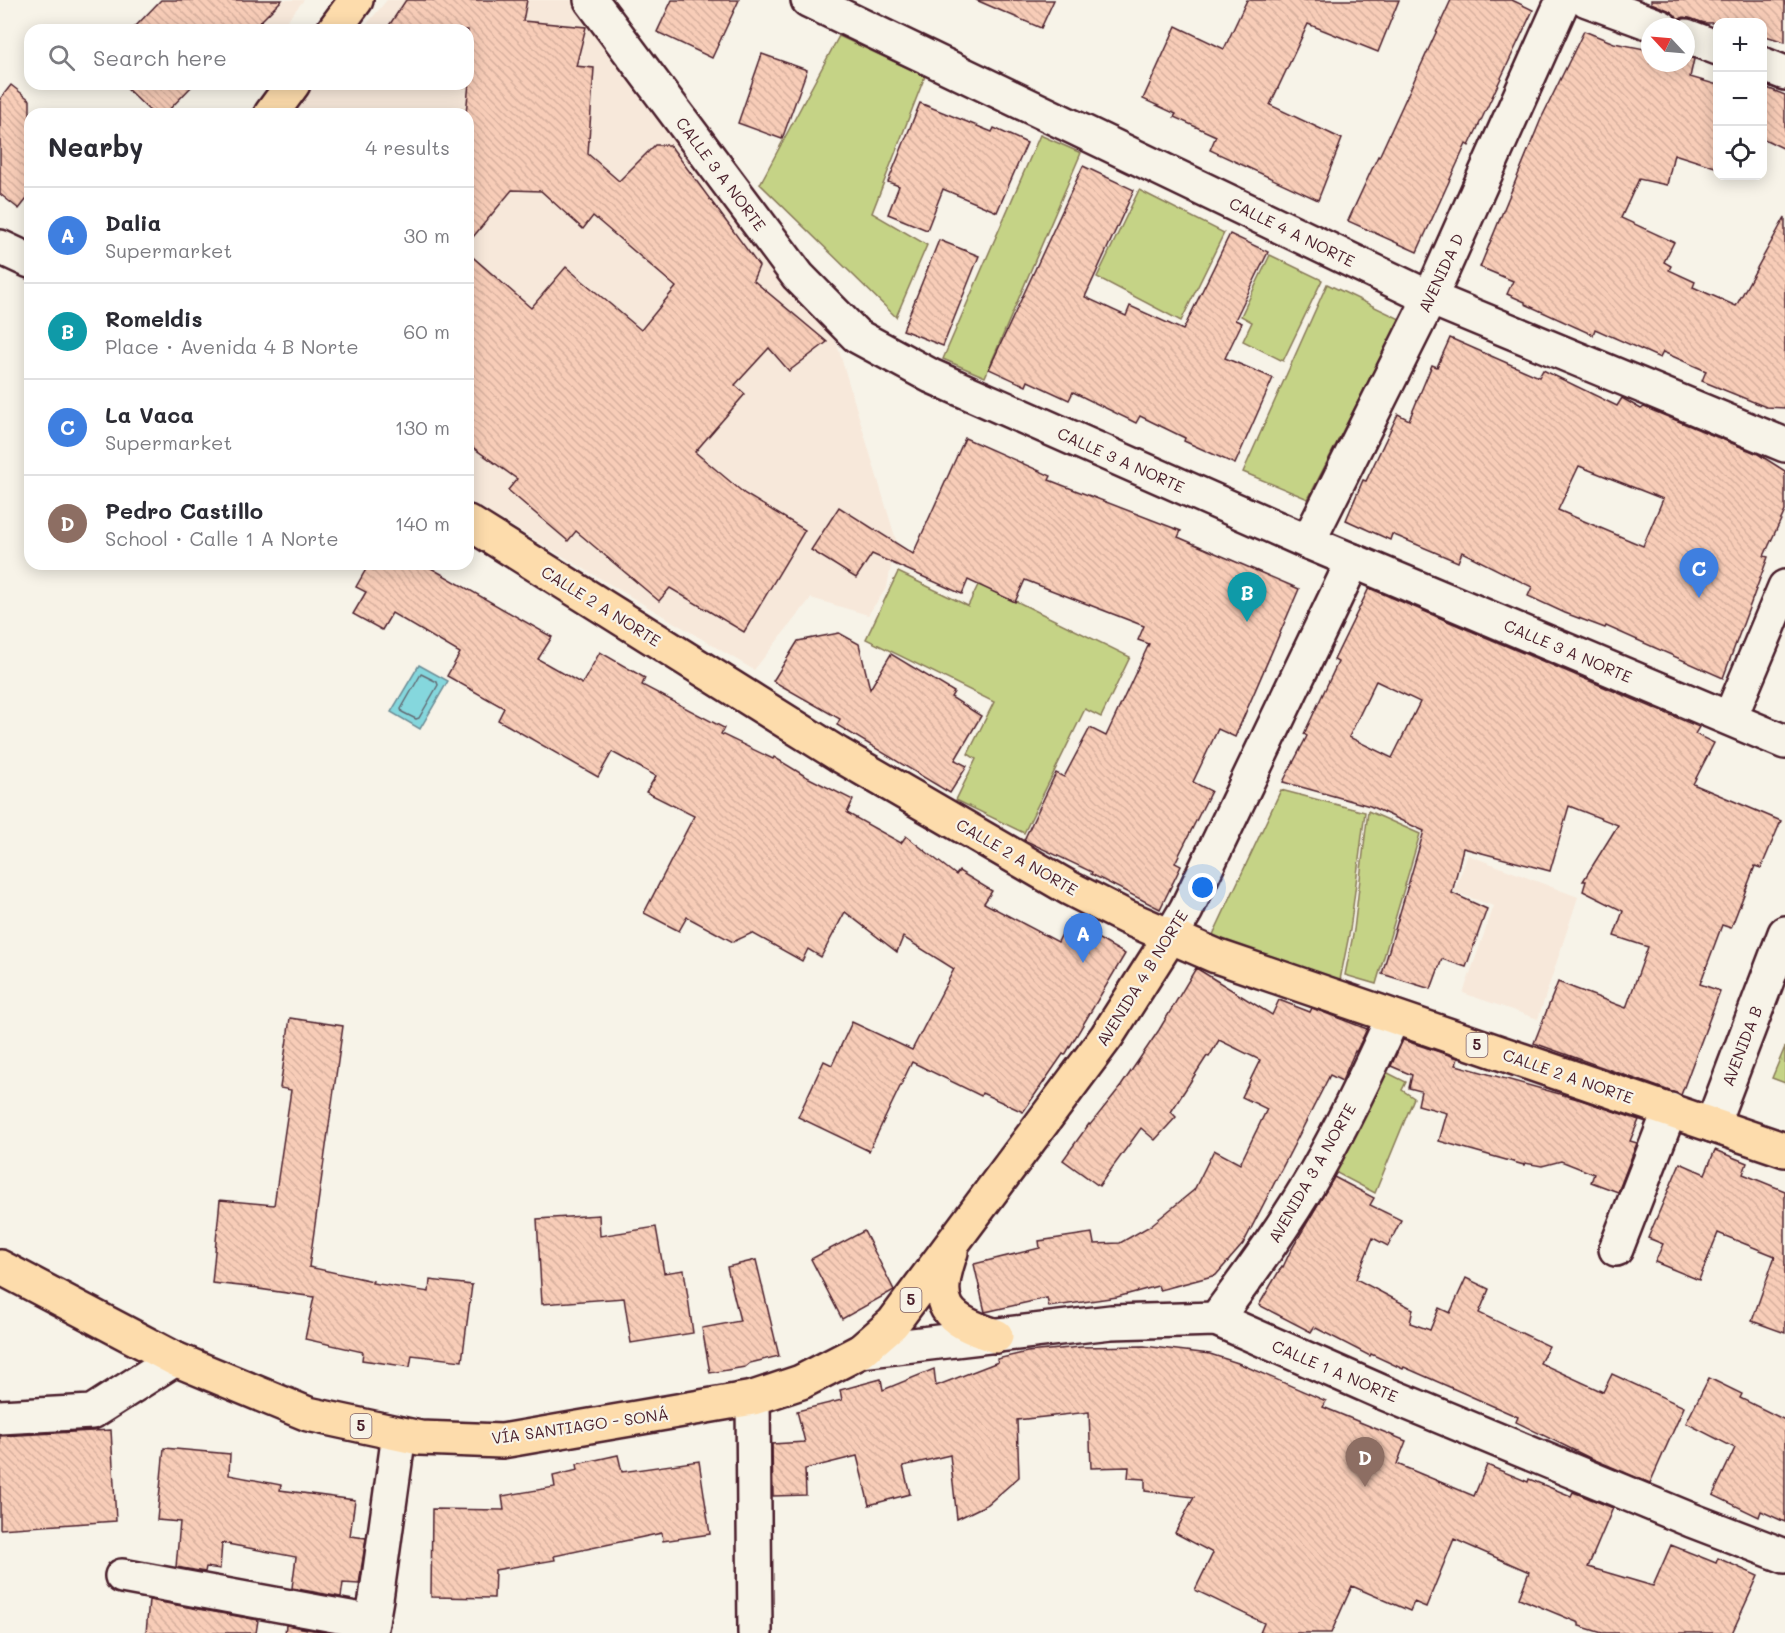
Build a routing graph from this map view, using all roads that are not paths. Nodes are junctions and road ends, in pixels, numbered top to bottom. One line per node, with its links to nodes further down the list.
1 (356, 0): 7 (main road)
2 (591, 0): 19 (street, CALLE 3 A NORTE)
3 (808, 0): 16 (street, CALLE 4 A NORTE)
4 (1563, 0): 16 (street, AVENIDA D)
5 (1587, 0): 6 (street)
6 (1641, 20)
7 (338, 24)
8 (1695, 39): 9 (street)
9 (1713, 46)
10 (1767, 66): 11 (street)
11 (1785, 73)
12 (289, 90): 13 (main road)
13 (275, 108)
14 (0, 247): 15 (street)
15 (24, 258)
16 (1430, 298): 17 (street, CALLE 4 A NORTE); 19 (street, AVENIDA D)
17 (1785, 445)
18 (474, 526): 25 (main road, CALLE 2 A NORTE)
19 (1308, 542): 20 (street, CALLE 3 A NORTE)
20 (1353, 561): 22 (street, CALLE 3 A NORTE); 25 (street, AVENIDA 4 B NORTE)
21 (1785, 587): 22 (street)
22 (1730, 718): 23 (street, CALLE 3 A NORTE)
23 (1785, 742)
24 (1785, 933): 28 (street, AVENIDA B)
25 (1170, 937): 26 (main road, CALLE 2 A NORTE / 5); 30 (main road, AVENIDA 4 B NORTE / 5)
26 (1393, 1017): 27 (main road, CALLE 2 A NORTE / 5); 33 (street, AVENIDA 3 A NORTE)
27 (1670, 1110): 28 (main road, CALLE 2 A NORTE / 5); 31 (street)
28 (1712, 1125): 29 (main road, CALLE 2 A NORTE / 5)
29 (1785, 1150)
30 (955, 1242): 34 (main road); 35 (main road, AVENIDA 4 B NORTE / 5)
31 (1616, 1250)
32 (0, 1267): 36 (main road, VÍA SANTIAGO - SONÁ / 5)
33 (1216, 1319): 34 (street, CALLE 1 A NORTE); 40 (street, CALLE 1 A NORTE)
34 (996, 1336): 35 (street, CALLE 1 A NORTE)
35 (861, 1351): 37 (main road, VÍA SANTIAGO - SONÁ / 5)
36 (175, 1359): 38 (street); 39 (main road, VÍA SANTIAGO - SONÁ / 5)
37 (753, 1398): 39 (main road, VÍA SANTIAGO - SONÁ / 5); 43 (street)
38 (0, 1418)
39 (399, 1434): 42 (street)
40 (1785, 1556)
41 (122, 1576): 42 (street)
42 (371, 1627)
43 (754, 1633)

